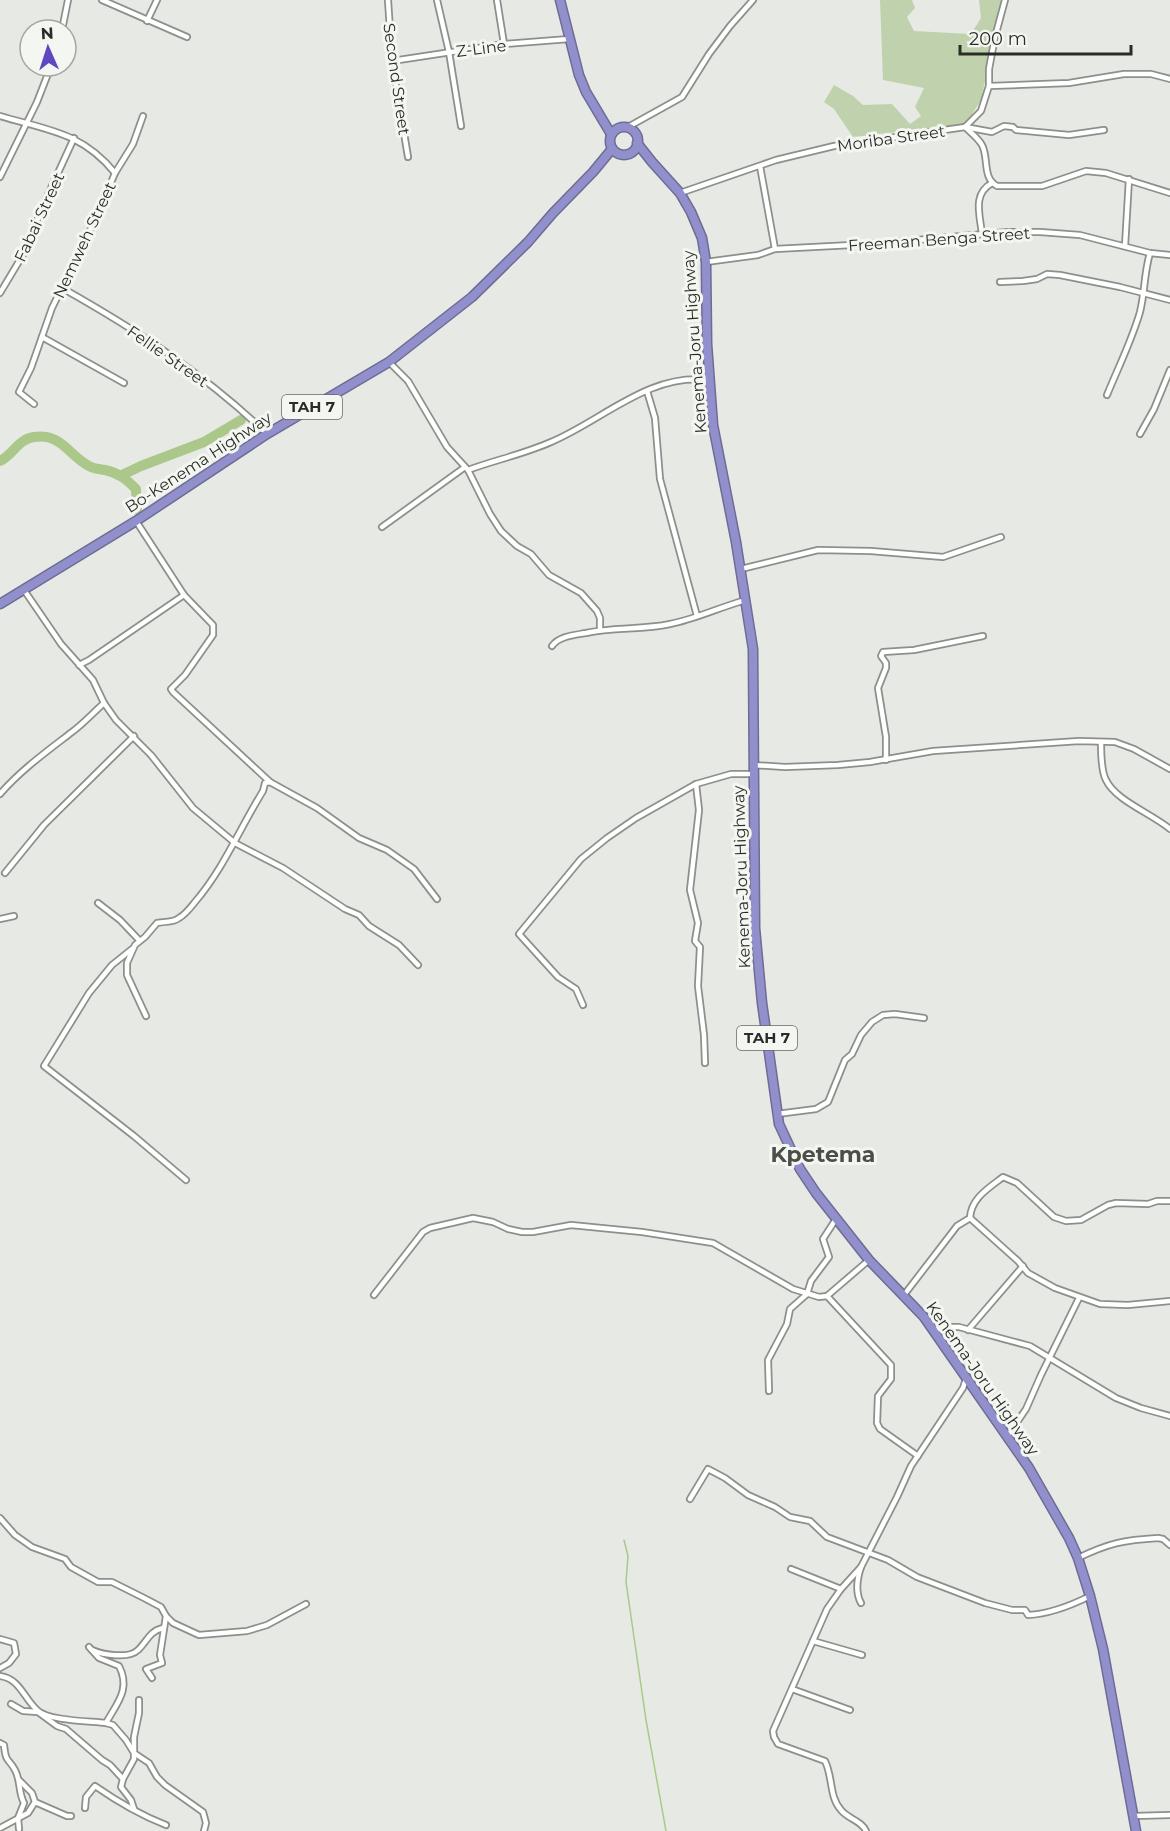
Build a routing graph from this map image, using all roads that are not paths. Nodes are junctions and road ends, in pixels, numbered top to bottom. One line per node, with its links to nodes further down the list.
1 (68, 0): 10 (street)
2 (102, 0): 11 (street)
3 (157, 0): 11 (street)
4 (388, 0): 16 (street, Second Street)
5 (437, 0): 15 (street)
6 (497, 0): 14 (street)
7 (560, 0): 13 (highway)
8 (753, 0): 25 (street)
9 (1005, 0): 19 (street)
10 (64, 18)
11 (147, 21): 12 (street)
12 (187, 37)
13 (569, 39): 14 (street, Z-Line); 22 (highway)
14 (504, 44): 15 (street, Z-Line)
15 (449, 52): 16 (street, Z-Line); 24 (street)
16 (392, 61): 33 (street, Second Street)
17 (46, 78): 23 (street)
18 (1170, 79): 19 (street)
19 (989, 86): 26 (street)
20 (0, 116): 23 (street)
21 (143, 116): 36 (street, Nemweh Street)
22 (604, 118): 25 (highway); 28 (highway)
23 (27, 124): 29 (street); 37 (street)
24 (461, 126)
25 (624, 127): 28 (highway); 30 (highway)
26 (965, 127): 27 (street, Moriba Street); 35 (street, Moriba Street); 39 (street)
27 (1104, 130)
28 (611, 134): 31 (highway)
29 (74, 138): 36 (street); 50 (street, Fabai Street)
30 (638, 143): 32 (highway); 34 (highway, Kenema-Joru Highway / TAH 7)
31 (614, 151): 32 (highway); 54 (highway, Bo-Kenema Highway / TAH 7)
32 (632, 153): 34 (highway, Kenema-Joru Highway / TAH 7)
33 (408, 157)
34 (652, 162): 40 (highway, Kenema-Joru Highway / TAH 7)
35 (760, 166): 40 (street, Moriba Street); 44 (street)
36 (115, 173): 49 (street, Nemweh Street)
37 (0, 177)
38 (1128, 180): 39 (street); 41 (street); 43 (street)
39 (992, 183): 42 (street)
40 (680, 193): 47 (highway, Kenema-Joru Highway / TAH 7)
41 (1170, 193)
42 (982, 234): 43 (street, Freeman Benga Street); 44 (street, Freeman Benga Street)
43 (1125, 246): 45 (street, Freeman Benga Street)
44 (775, 249): 47 (street, Freeman Benga Street)
45 (1150, 253): 46 (street, Freeman Benga Street); 51 (street)
46 (1170, 255)
47 (706, 262): 56 (highway, Kenema-Joru Highway / TAH 7)
48 (1000, 282): 51 (street)
49 (62, 288): 53 (street, Nemweh Street); 61 (street, Fellie Street)
50 (0, 293)
51 (1144, 293): 52 (street); 59 (street)
52 (1170, 300)
53 (42, 337): 57 (street); 60 (street, Nemweh Street)
54 (390, 362): 61 (highway, Bo-Kenema Highway / TAH 7); 63 (street)
55 (1170, 370): 62 (street)
56 (708, 380): 58 (street); 67 (highway, Kenema-Joru Highway / TAH 7)
57 (124, 383)
58 (647, 391): 63 (street); 72 (street)
59 (1107, 395)
60 (34, 404)
61 (267, 434): 64 (highway, Bo-Kenema Highway / TAH 7)
62 (1140, 434)
63 (466, 468): 65 (street); 73 (street)
64 (136, 520): 68 (highway, Bo-Kenema Highway / TAH 7); 69 (street)
65 (382, 527)
66 (1000, 537): 67 (street)
67 (741, 569): 70 (highway, Kenema-Joru Highway / TAH 7)
68 (24, 590): 71 (highway, Bo-Kenema Highway / TAH 7); 76 (street)
69 (184, 595): 76 (street); 83 (street)
70 (746, 600): 72 (street); 82 (highway, Kenema-Joru Highway / TAH 7)
71 (0, 604)
72 (697, 616): 73 (street)
73 (600, 630): 75 (street)
74 (983, 636): 80 (street)
75 (552, 646)
76 (79, 665): 77 (street)
77 (104, 704): 78 (street); 85 (street)
78 (134, 736): 87 (street); 88 (street)
79 (1101, 742): 80 (street); 81 (street); 86 (street)
80 (886, 760): 82 (street)
81 (1170, 769)
82 (753, 770): 84 (street); 100 (highway, Kenema-Joru Highway / TAH 7)
83 (270, 782): 87 (street); 89 (street)
84 (696, 784): 96 (street); 99 (street)
85 (0, 794)
86 (1170, 829)
87 (235, 843): 93 (street); 95 (street)
88 (5, 873)
89 (437, 899)
90 (98, 903): 93 (street)
91 (14, 916): 92 (street)
92 (0, 919)
93 (139, 940): 94 (street)
94 (134, 947): 97 (street); 101 (street)
95 (418, 965)
96 (583, 1005)
97 (146, 1016)
98 (924, 1018): 100 (street)
99 (705, 1063)
100 (777, 1114): 104 (highway, Kenema-Joru Highway / TAH 7)
101 (186, 1180)
102 (1169, 1202): 103 (street)
103 (970, 1218): 106 (street); 109 (street)
104 (836, 1219): 105 (highway, Kenema-Joru Highway / TAH 7); 107 (street)
105 (869, 1260): 109 (highway, Kenema-Joru Highway / TAH 7); 110 (street)
106 (1023, 1266): 111 (street); 114 (street)
107 (807, 1294): 108 (street); 110 (street); 117 (street)
108 (374, 1295)
109 (904, 1295): 113 (highway, Kenema-Joru Highway / TAH 7)
110 (827, 1296): 120 (street)
111 (1079, 1298): 112 (street); 115 (street)
112 (1170, 1301)
113 (933, 1330): 114 (street); 116 (highway, Kenema-Joru Highway / TAH 7)
114 (968, 1330): 115 (street)
115 (1050, 1356): 118 (street); 119 (street)
116 (966, 1379): 119 (highway, Kenema-Joru Highway / TAH 7); 120 (street)
117 (769, 1391)
118 (1170, 1416)
119 (1007, 1437): 125 (highway, Kenema-Joru Highway / TAH 7)
120 (918, 1456): 124 (street)
121 (690, 1499): 124 (street)
122 (0, 1518): 132 (street)
123 (1170, 1545): 125 (street)
124 (869, 1553): 126 (street); 129 (street)
125 (1078, 1558): 129 (highway, Kenema-Joru Highway / TAH 7)
126 (861, 1568): 128 (street); 130 (street)
127 (792, 1569): 128 (street)
128 (840, 1589): 135 (street)
129 (1090, 1596): 155 (highway, Kenema-Joru Highway / TAH 7)
130 (861, 1603)
131 (306, 1604): 132 (street)
132 (165, 1616): 133 (street)
133 (163, 1628): 139 (street); 145 (street)
134 (0, 1639): 137 (street)
135 (813, 1641): 136 (street); 140 (street)
136 (862, 1655)
137 (0, 1668): 138 (street)
138 (1, 1676): 144 (street)
139 (152, 1678)
140 (792, 1689): 143 (street); 161 (street)
141 (139, 1700): 147 (street)
142 (11, 1704): 144 (street)
143 (850, 1710)
144 (38, 1712): 145 (street); 148 (street)
145 (106, 1723): 147 (street)
146 (0, 1743): 149 (street)
147 (134, 1753): 148 (street); 160 (street)
148 (123, 1779): 152 (street)
149 (19, 1780): 150 (street); 156 (street)
150 (35, 1802): 154 (street); 156 (street)
151 (85, 1808): 152 (street)
152 (134, 1809): 157 (street)
153 (1170, 1815): 155 (street)
154 (71, 1816)
155 (1134, 1816): 162 (highway, Kenema-Joru Highway / TAH 7)
156 (18, 1818): 158 (street); 159 (street)
157 (166, 1825)
158 (0, 1828)
159 (19, 1829)
160 (204, 1831)
161 (866, 1831)
162 (1136, 1831)

